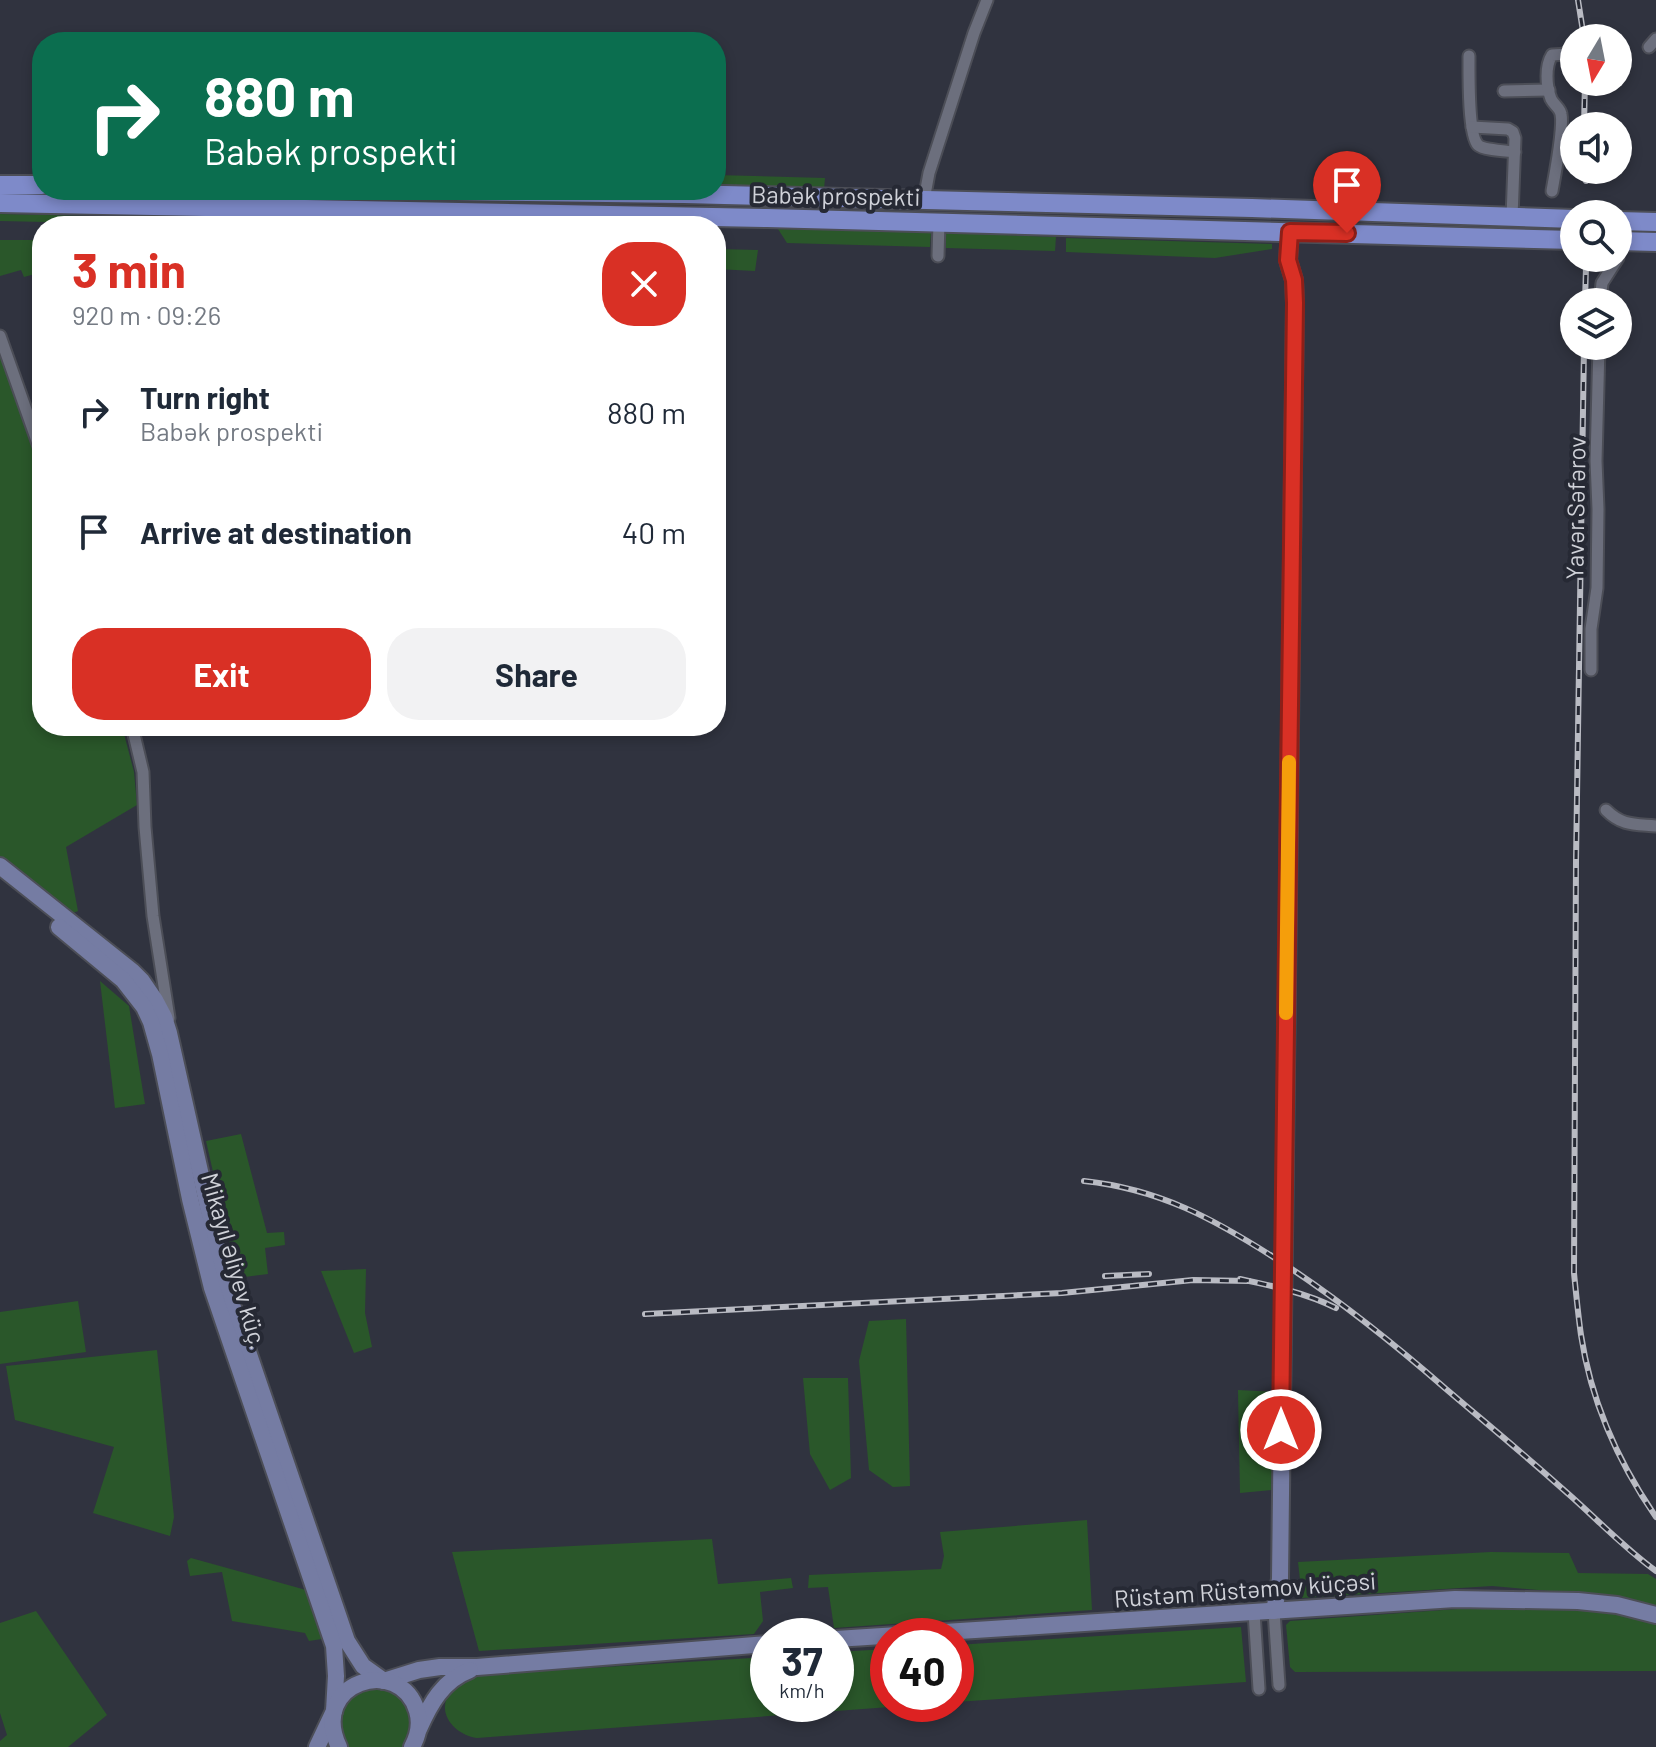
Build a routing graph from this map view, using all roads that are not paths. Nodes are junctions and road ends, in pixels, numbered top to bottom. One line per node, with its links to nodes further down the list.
1 (987, 0): 14 (street)
2 (1560, 54): 4 (street)
3 (1469, 56): 6 (street)
4 (1549, 90): 5 (street); 10 (street)
5 (1504, 91)
6 (1472, 127): 7 (street); 7 (street)
7 (1515, 152): 20 (street)
8 (0, 185): 9 (main road)
9 (32, 185)
10 (1552, 191)
11 (726, 195): 14 (main road, Babək prospekti)
12 (511, 200): 16 (main road)
13 (544, 200): 17 (main road)
14 (924, 200): 20 (main road, Babək prospekti)
15 (0, 203): 16 (main road, Babək prospekti)
16 (349, 209): 17 (main road, Babək prospekti)
17 (609, 215): 18 (main road, Babək prospekti)
18 (656, 216)
19 (726, 217): 23 (main road, Babək prospekti)
20 (1512, 217): 21 (main road, Babək prospekti)
21 (1560, 219)
22 (1632, 221): 24 (main road)
23 (939, 222): 25 (main road, Babək prospekti); 29 (street)
24 (1656, 222)
25 (1290, 232): 26 (main road, Babək prospekti); 44 (street)
26 (1560, 240)
27 (1656, 242): 28 (main road)
28 (1632, 246)
29 (938, 256)
30 (0, 336): 32 (street)
31 (1599, 360): 33 (street, Yavər Səfərov)
32 (32, 427)
33 (1591, 670)
34 (134, 736): 39 (street)
35 (1606, 810): 36 (street)
36 (1656, 826)
37 (0, 866): 40 (street)
38 (0, 880): 42 (street, Mikayıl Əliyev küç.)
39 (160, 969): 40 (street); 41 (street); 43 (street)
40 (142, 981): 41 (street)
41 (155, 1000): 42 (street); 43 (street)
42 (151, 1022): 53 (street, Mikayıl Əliyev küç.)
43 (174, 1052): 50 (street)
44 (1274, 1611): 45 (street, Rüstəm Rüstəmov küçəsi); 46 (street, Rüstəm Rüstəmov küçəsi); 51 (street)
45 (1254, 1612): 47 (street, Rüstəm Rüstəmov küçəsi); 52 (street)
46 (1656, 1615)
47 (854, 1638)
48 (750, 1645): 49 (street)
49 (477, 1667): 50 (street); 54 (street)
50 (384, 1681): 53 (street); 54 (street)
51 (1279, 1685)
52 (1259, 1689)
53 (334, 1711): 55 (street); 56 (street)
54 (419, 1729): 57 (street); 58 (street)
55 (317, 1747)
56 (339, 1747)
57 (412, 1747)
58 (419, 1747)

